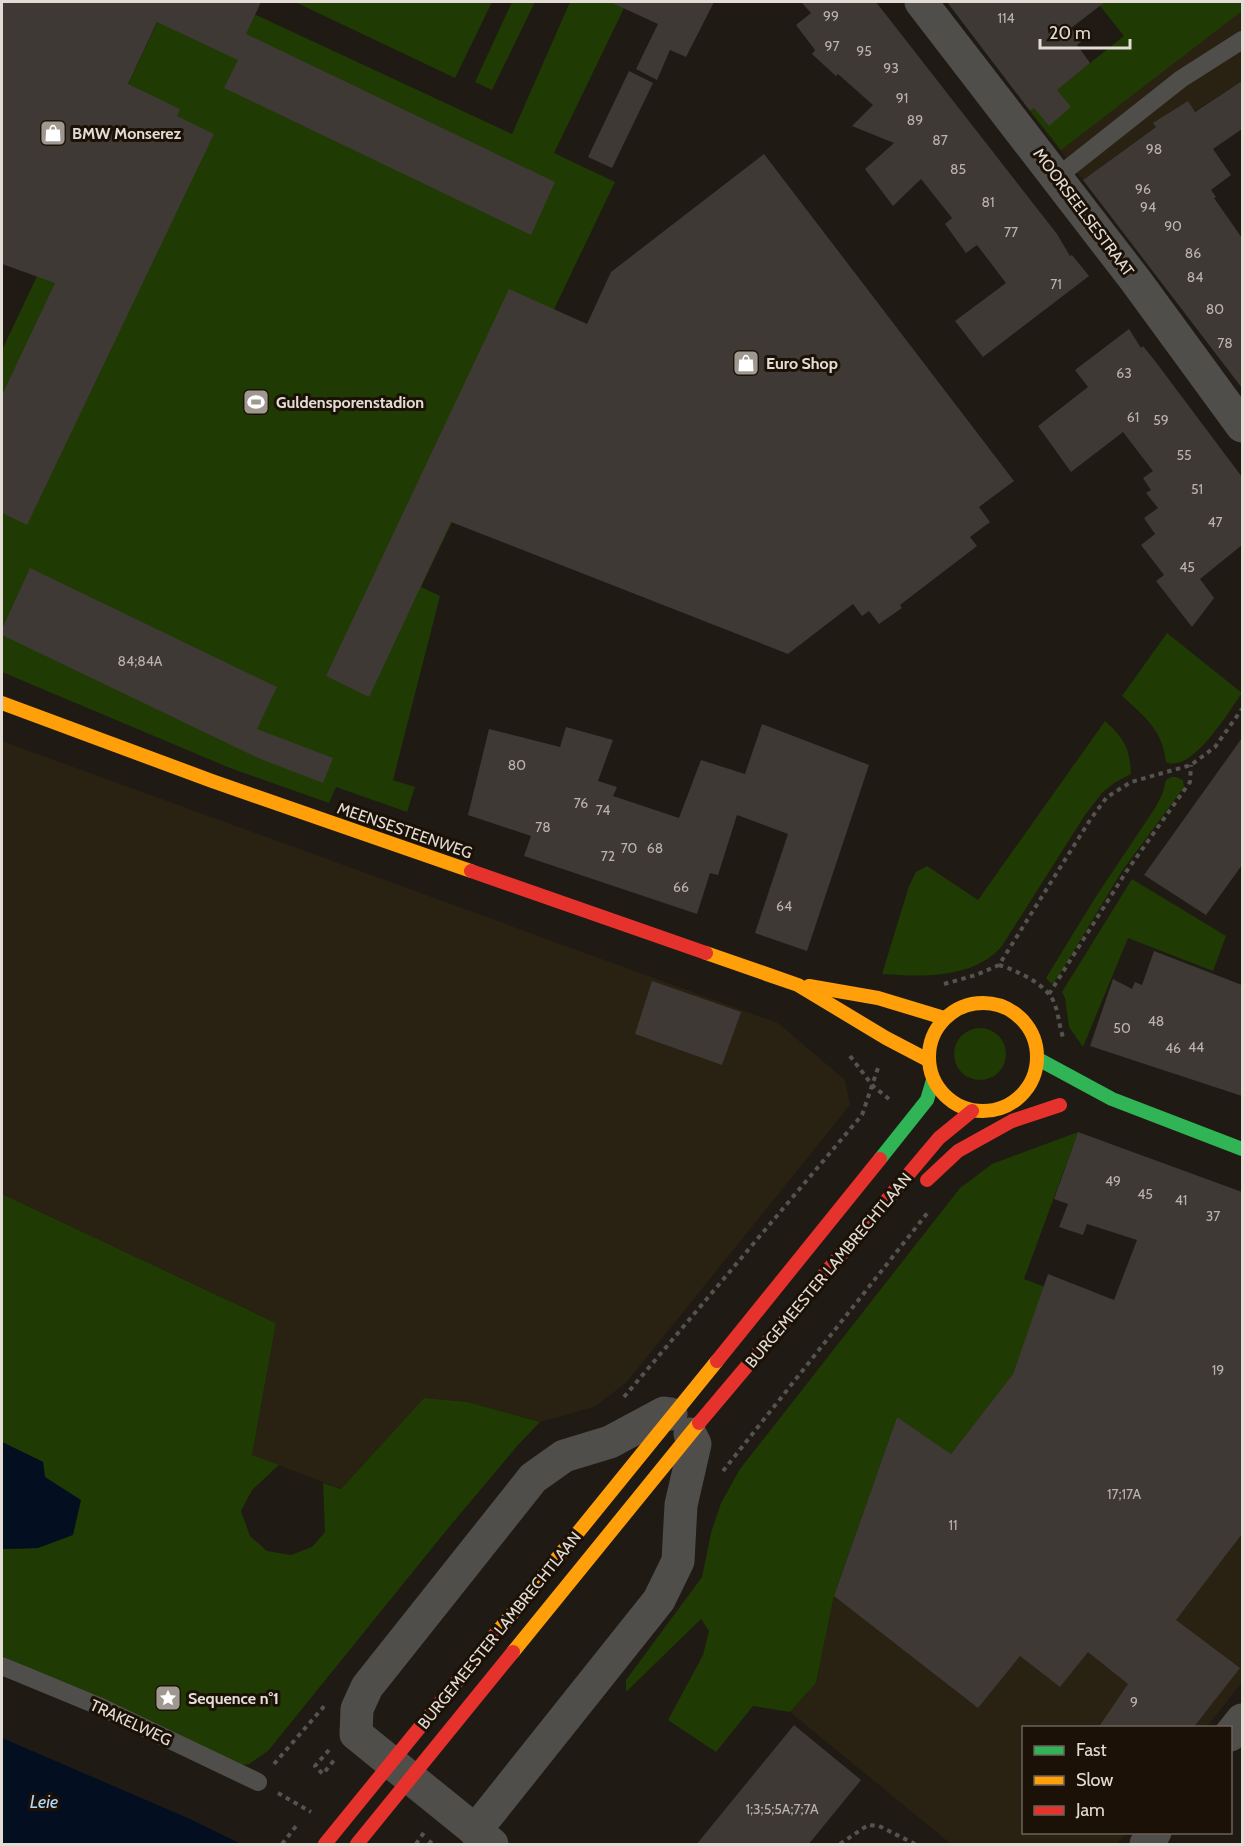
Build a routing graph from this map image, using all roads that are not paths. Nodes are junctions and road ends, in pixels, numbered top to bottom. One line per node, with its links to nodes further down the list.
1 (921, 2): 3 (street, MOORSEELSESTRAAT)
2 (1242, 40): 3 (lane)
3 (1057, 177): 4 (street, MOORSEELSESTRAAT)
4 (1242, 426)
5 (2, 703): 6 (main road, MEENSESTEENWEG)
6 (798, 985): 7 (main road, MEENSESTEENWEG); 9 (main road, MEENSESTEENWEG)
7 (944, 1018): 8 (main road); 9 (main road)
8 (1038, 1059): 11 (main road); 14 (main road)
9 (928, 1060): 10 (main road)
10 (933, 1080): 12 (main road); 19 (main road, BURGEMEESTER LAMBRECHTLAAN)
11 (1014, 1103): 12 (main road); 16 (main road)
12 (972, 1111): 18 (main road, BURGEMEESTER LAMBRECHTLAAN)
13 (1107, 1112): 14 (main road)
14 (1164, 1121): 15 (main road)
15 (1242, 1149)
16 (917, 1189)
17 (890, 1219): 18 (main road)
18 (859, 1235): 19 (main road, BURGEMEESTER LAMBRECHTLAAN)
19 (680, 1424): 24 (street); 24 (street); 25 (main road, BURGEMEESTER LAMBRECHTLAAN, bridge); 26 (main road, BURGEMEESTER LAMBRECHTLAAN, bridge)
20 (2, 1666): 23 (lane, TRAKELWEG)
21 (1242, 1720): 22 (street)
22 (1232, 1732)
23 (258, 1782)
24 (485, 1840)
25 (325, 1845)
26 (357, 1845)

